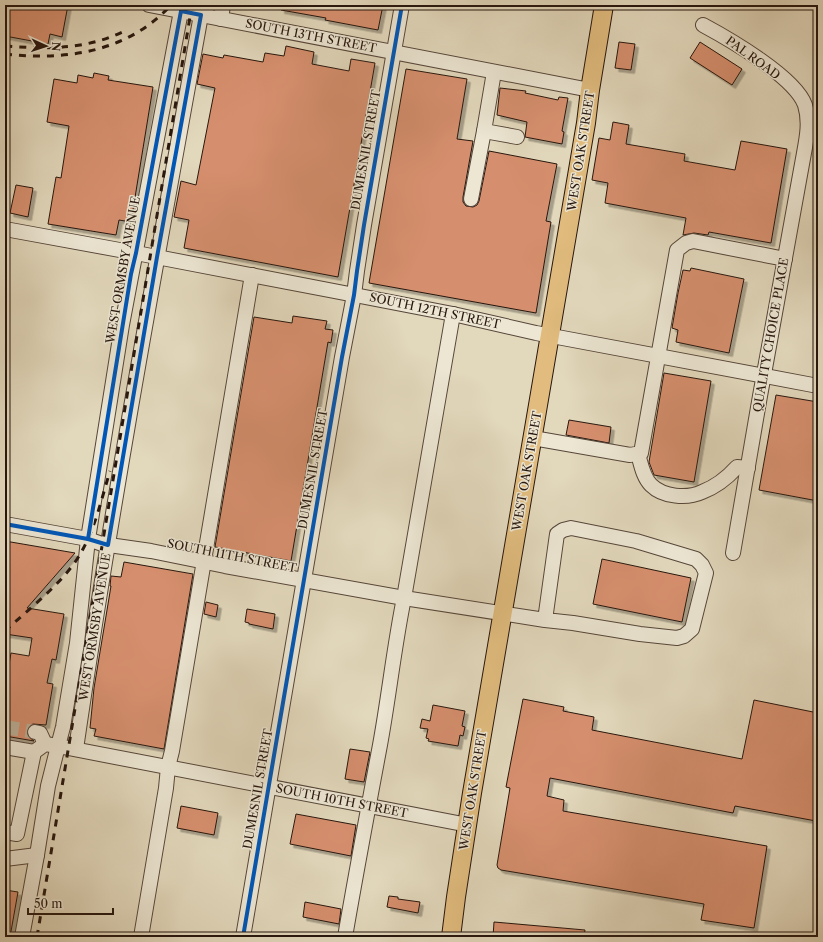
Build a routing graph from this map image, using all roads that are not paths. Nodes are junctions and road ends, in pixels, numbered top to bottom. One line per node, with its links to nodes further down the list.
1 (149, 5): 4 (street, SOUTH 13TH STREET)
2 (402, 5): 8 (street, DUMESNIL STREET)
3 (604, 5): 10 (main road, WEST OAK STREET)
4 (181, 8): 6 (street, SOUTH 13TH STREET); 16 (street, WEST ORMSBY AVENUE)
5 (222, 12): 6 (street, SOUTH 13TH STREET); 8 (street, SOUTH 13TH STREET)
6 (201, 15): 17 (street, WEST ORMSBY AVENUE)
7 (703, 25): 11 (street, PAL ROAD)
8 (393, 52): 9 (street, SOUTH 13TH STREET); 20 (street, DUMESNIL STREET)
9 (494, 72): 10 (street, SOUTH 13TH STREET); 12 (street)
10 (590, 90): 22 (main road, WEST OAK STREET)
11 (808, 118): 18 (street, QUALITY CHOICE PLACE)
12 (484, 131): 13 (street); 14 (street)
13 (517, 137)
14 (471, 199)
15 (5, 229): 16 (street, SOUTH 12TH STREET)
16 (136, 253): 17 (street, SOUTH 12TH STREET); 30 (street, WEST ORMSBY AVENUE)
17 (157, 257): 19 (street, SOUTH 12TH STREET); 31 (street, WEST ORMSBY AVENUE)
18 (785, 259): 23 (street); 24 (street, QUALITY CHOICE PLACE)
19 (252, 275): 20 (street, SOUTH 12TH STREET); 33 (street)
20 (354, 295): 21 (street, SOUTH 12TH STREET); 34 (street, DUMESNIL STREET)
21 (452, 314): 22 (street, SOUTH 12TH STREET); 35 (street)
22 (550, 335): 23 (street, SOUTH 12TH STREET); 26 (main road, WEST OAK STREET)
23 (658, 356): 24 (street, SOUTH 12TH STREET); 27 (street)
24 (764, 376): 25 (street, SOUTH 12TH STREET); 28 (street, QUALITY CHOICE PLACE)
25 (818, 386)
26 (533, 438): 27 (street); 36 (main road, WEST OAK STREET)
27 (638, 454): 28 (street)
28 (748, 468): 32 (street, QUALITY CHOICE PLACE)
29 (5, 524): 30 (street, SOUTH 11TH STREET)
30 (88, 539): 31 (street, SOUTH 11TH STREET); 39 (street, WEST ORMSBY AVENUE)
31 (108, 545): 33 (street, SOUTH 11TH STREET); 41 (street, WEST ORMSBY AVENUE)
32 (733, 553)
33 (204, 562): 34 (street, SOUTH 11TH STREET); 43 (street)
34 (304, 580): 35 (street, SOUTH 11TH STREET); 44 (street, DUMESNIL STREET)
35 (404, 598): 36 (street, SOUTH 11TH STREET); 45 (street)
36 (503, 614): 37 (street, SOUTH 11TH STREET); 46 (main road, WEST OAK STREET)
37 (545, 620): 37 (street, SOUTH 11TH STREET)
38 (35, 732): 39 (street)
39 (52, 745): 41 (street); 42 (street); 48 (street, WEST ORMSBY AVENUE)
40 (5, 747): 42 (street)
41 (76, 749): 43 (street, SOUTH 10TH STREET)
42 (34, 752): 47 (street)
43 (168, 767): 44 (street, SOUTH 10TH STREET); 51 (street)
44 (269, 787): 45 (street, SOUTH 10TH STREET); 52 (street, DUMESNIL STREET)
45 (369, 806): 46 (street, SOUTH 10TH STREET); 53 (street)
46 (468, 825): 54 (main road, WEST OAK STREET)
47 (5, 832)
48 (37, 855): 49 (street); 50 (street, WEST ORMSBY AVENUE)
49 (5, 858)
50 (22, 937)
51 (141, 937)
52 (243, 937)
53 (345, 937)
54 (451, 937)

